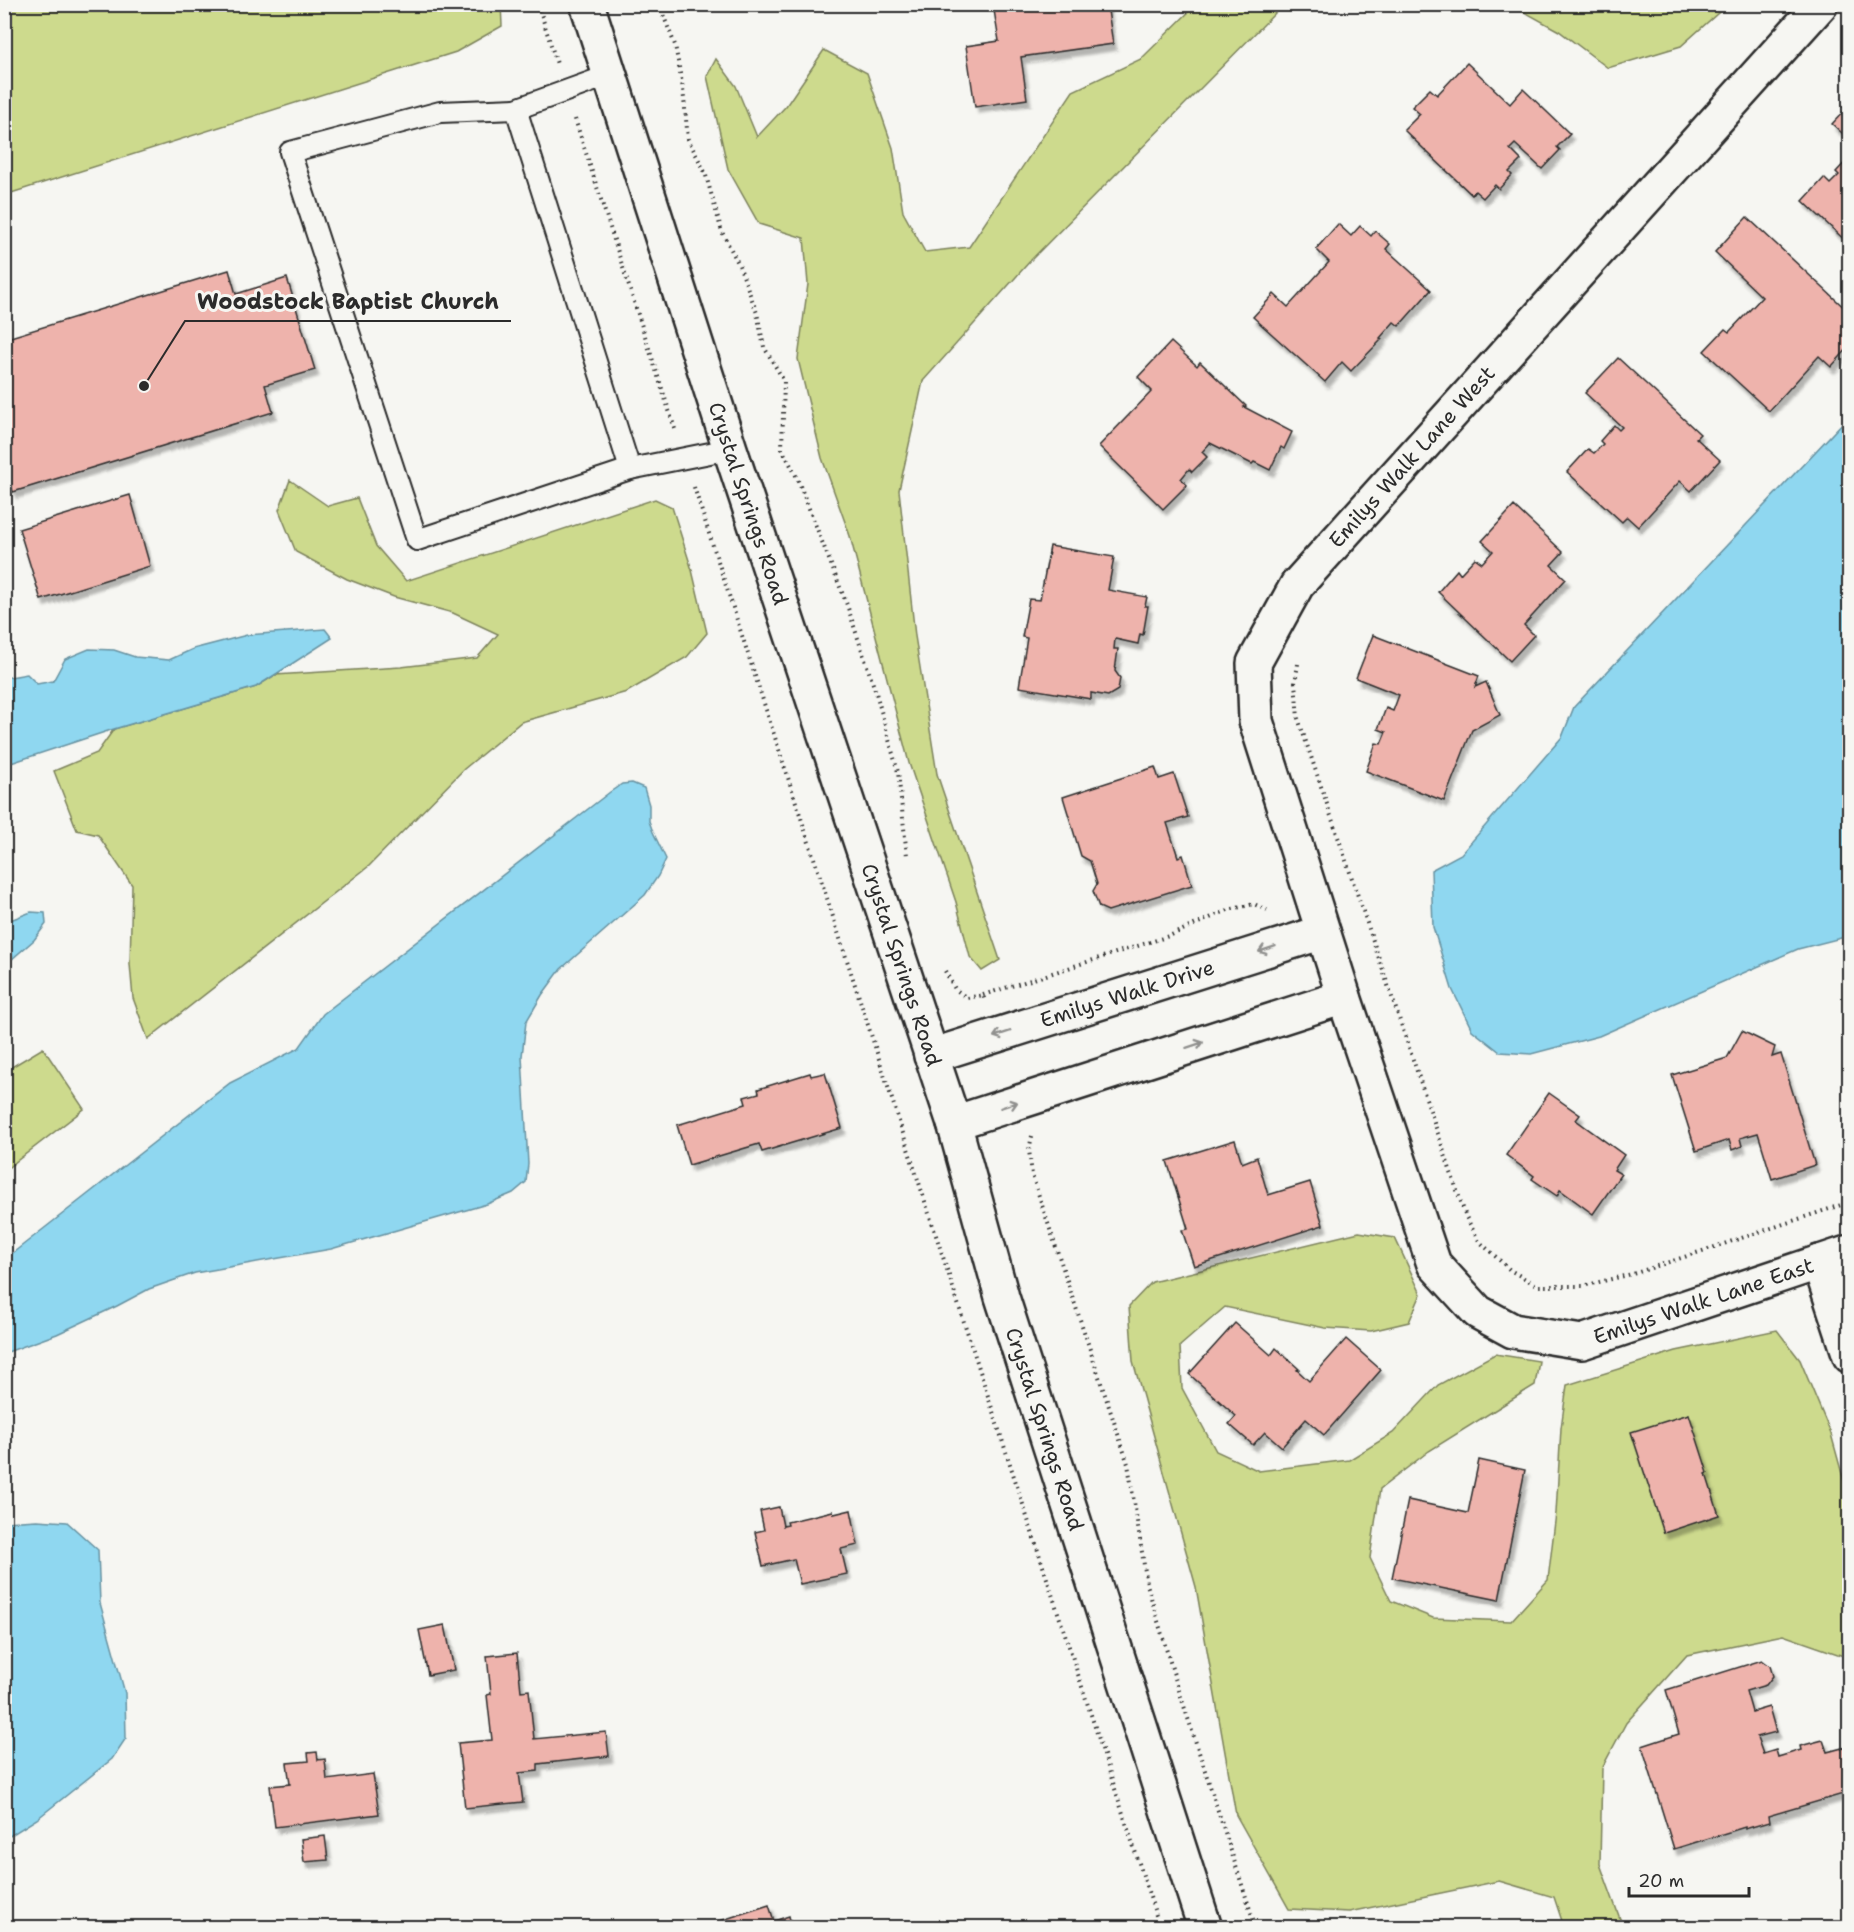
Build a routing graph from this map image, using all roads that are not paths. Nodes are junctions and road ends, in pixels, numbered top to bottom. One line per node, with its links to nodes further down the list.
1 (587, 4): 3 (street, Crystal Springs Road)
2 (1821, 4): 7 (street, Emilys Walk Lane West)
3 (610, 75): 4 (lane); 5 (street, Crystal Springs Road)
4 (516, 109): 6 (lane); 6 (lane)
5 (730, 449): 6 (lane); 9 (street, Crystal Springs Road)
6 (630, 469)
7 (1323, 932): 8 (street, Emilys Walk Lane West); 9 (street, Emilys Walk Drive, one-way to 9)
8 (1344, 997): 10 (street, one-way to 8); 12 (street, Emilys Walk Lane East)
9 (931, 1056): 10 (street, Crystal Springs Road)
10 (954, 1123): 14 (street, Crystal Springs Road)
11 (1850, 1252): 12 (street, Emilys Walk Lane East)
12 (1819, 1262): 13 (street)
13 (1850, 1356)
14 (1205, 1928)

